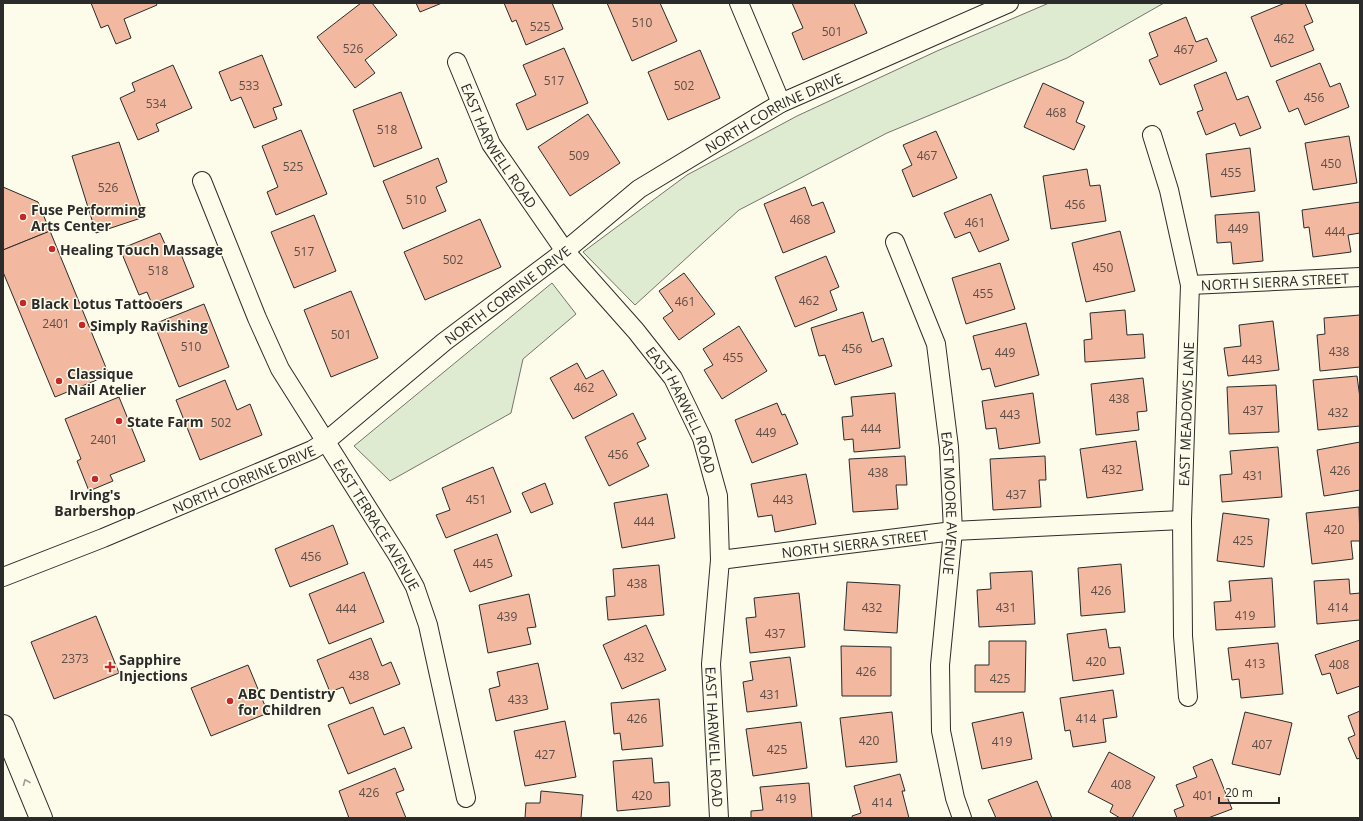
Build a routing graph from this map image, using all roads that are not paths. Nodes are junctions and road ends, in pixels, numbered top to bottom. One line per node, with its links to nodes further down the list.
1 (740, 3): 4 (street)
2 (1009, 3): 4 (street, NORTH CORRINE DRIVE)
3 (458, 62): 8 (street, EAST HARWELL ROAD)
4 (781, 102): 8 (street, NORTH CORRINE DRIVE)
5 (1152, 135): 10 (street, EAST MEADOWS LANE)
6 (202, 181): 11 (street, EAST TERRACE AVENUE)
7 (895, 242): 13 (street, EAST MOORE AVENUE)
8 (565, 251): 11 (street, NORTH CORRINE DRIVE); 14 (street, EAST HARWELL ROAD)
9 (1360, 277): 10 (street, NORTH SIERRA STREET)
10 (1190, 285): 12 (street, EAST MEADOWS LANE)
11 (325, 442): 15 (street, NORTH CORRINE DRIVE); 18 (street, EAST TERRACE AVENUE)
12 (1182, 520): 13 (street, NORTH SIERRA STREET); 16 (street, EAST MEADOWS LANE)
13 (952, 531): 14 (street, NORTH SIERRA STREET); 21 (street, EAST MOORE AVENUE)
14 (720, 560): 20 (street, EAST HARWELL ROAD)
15 (3, 577)
16 (1188, 697)
17 (3, 726): 19 (main road, one-way to 17)
18 (466, 798)
19 (41, 818)
20 (719, 818)
21 (962, 818)

